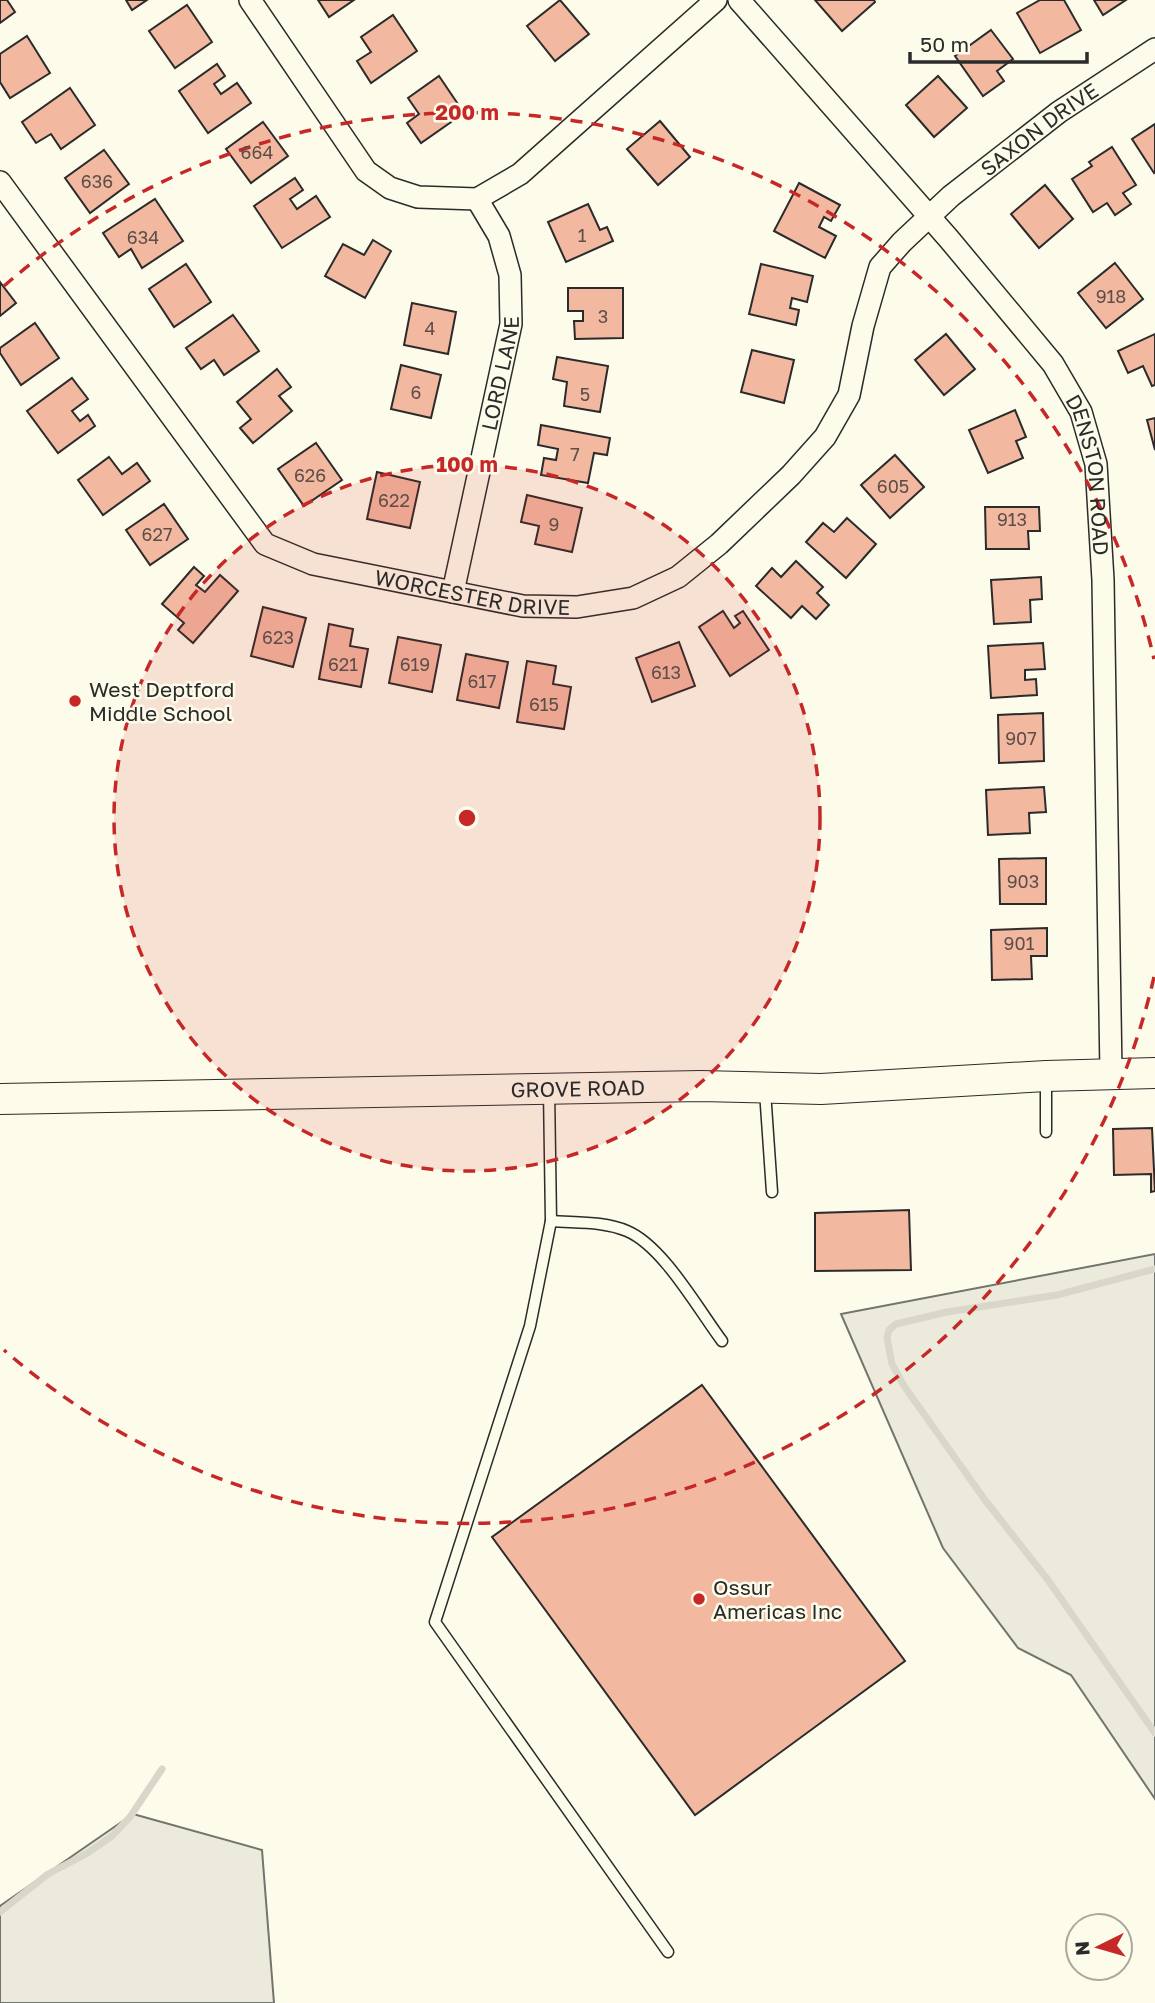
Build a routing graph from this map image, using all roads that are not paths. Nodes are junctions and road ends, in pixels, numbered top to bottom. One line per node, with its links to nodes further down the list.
1 (250, 0): 6 (street)
2 (716, 0): 6 (street)
3 (739, 0): 7 (street, DENSTON ROAD)
4 (1155, 49): 7 (street, SAXON DRIVE)
5 (0, 182): 8 (street, WORCESTER DRIVE)
6 (477, 199): 8 (street, LORD LANE)
7 (928, 217): 8 (street, WORCESTER DRIVE); 9 (street, DENSTON ROAD)
8 (453, 592)
9 (1111, 1073): 10 (main road, GROVE ROAD); 11 (main road, GROVE ROAD)
10 (1155, 1073)
11 (1046, 1076): 12 (main road, GROVE ROAD); 15 (lane)
12 (764, 1088): 13 (main road, GROVE ROAD); 16 (lane)
13 (549, 1090): 14 (main road, GROVE ROAD); 17 (lane)
14 (0, 1099)
15 (1046, 1132)
16 (772, 1192)
17 (551, 1221): 18 (lane); 19 (lane)
18 (722, 1341)
19 (668, 1952)

